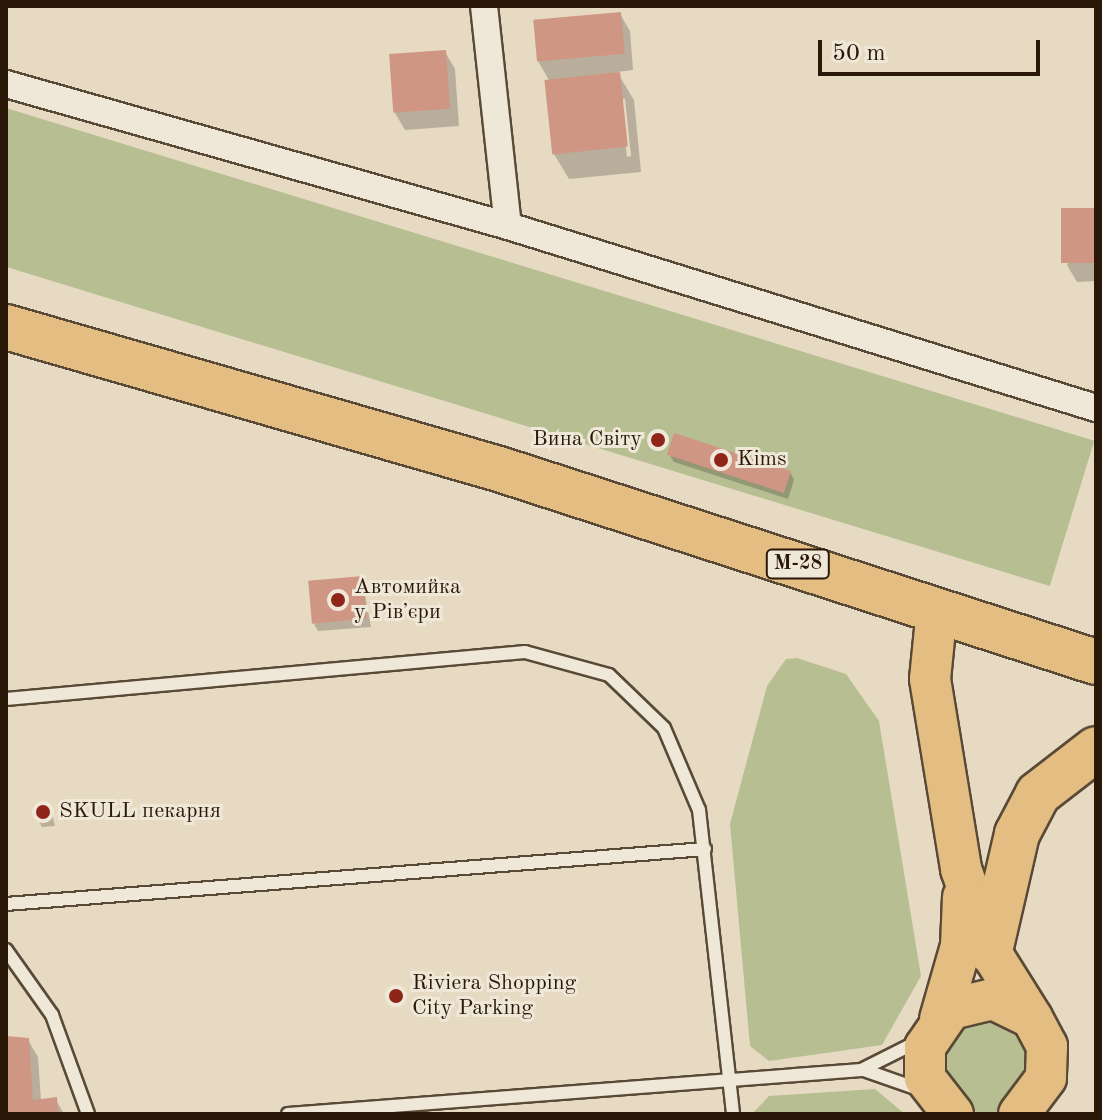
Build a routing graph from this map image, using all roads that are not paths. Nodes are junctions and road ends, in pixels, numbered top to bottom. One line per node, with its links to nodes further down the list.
1 (484, 6): 3 (street)
2 (6, 84): 3 (street)
3 (508, 226): 5 (street)
4 (6, 327): 6 (highway, М-28)
5 (1096, 408)
6 (937, 609): 7 (highway, М-28); 11 (main road)
7 (1096, 662)
8 (6, 699): 10 (lane)
9 (1096, 749): 14 (highway)
10 (705, 849): 12 (lane); 18 (lane)
11 (961, 869): 14 (main road); 16 (main road)
12 (6, 904)
13 (6, 950): 21 (lane)
14 (990, 951): 15 (main road)
15 (1032, 1018): 16 (main road); 19 (main road)
16 (935, 1025): 17 (lane); 20 (main road)
17 (861, 1070): 18 (lane); 20 (lane)
18 (730, 1085): 22 (lane); 23 (lane)
19 (1047, 1096): 24 (main road)
20 (947, 1110)
21 (88, 1114)
22 (288, 1114)
23 (733, 1114)
24 (1019, 1114)

